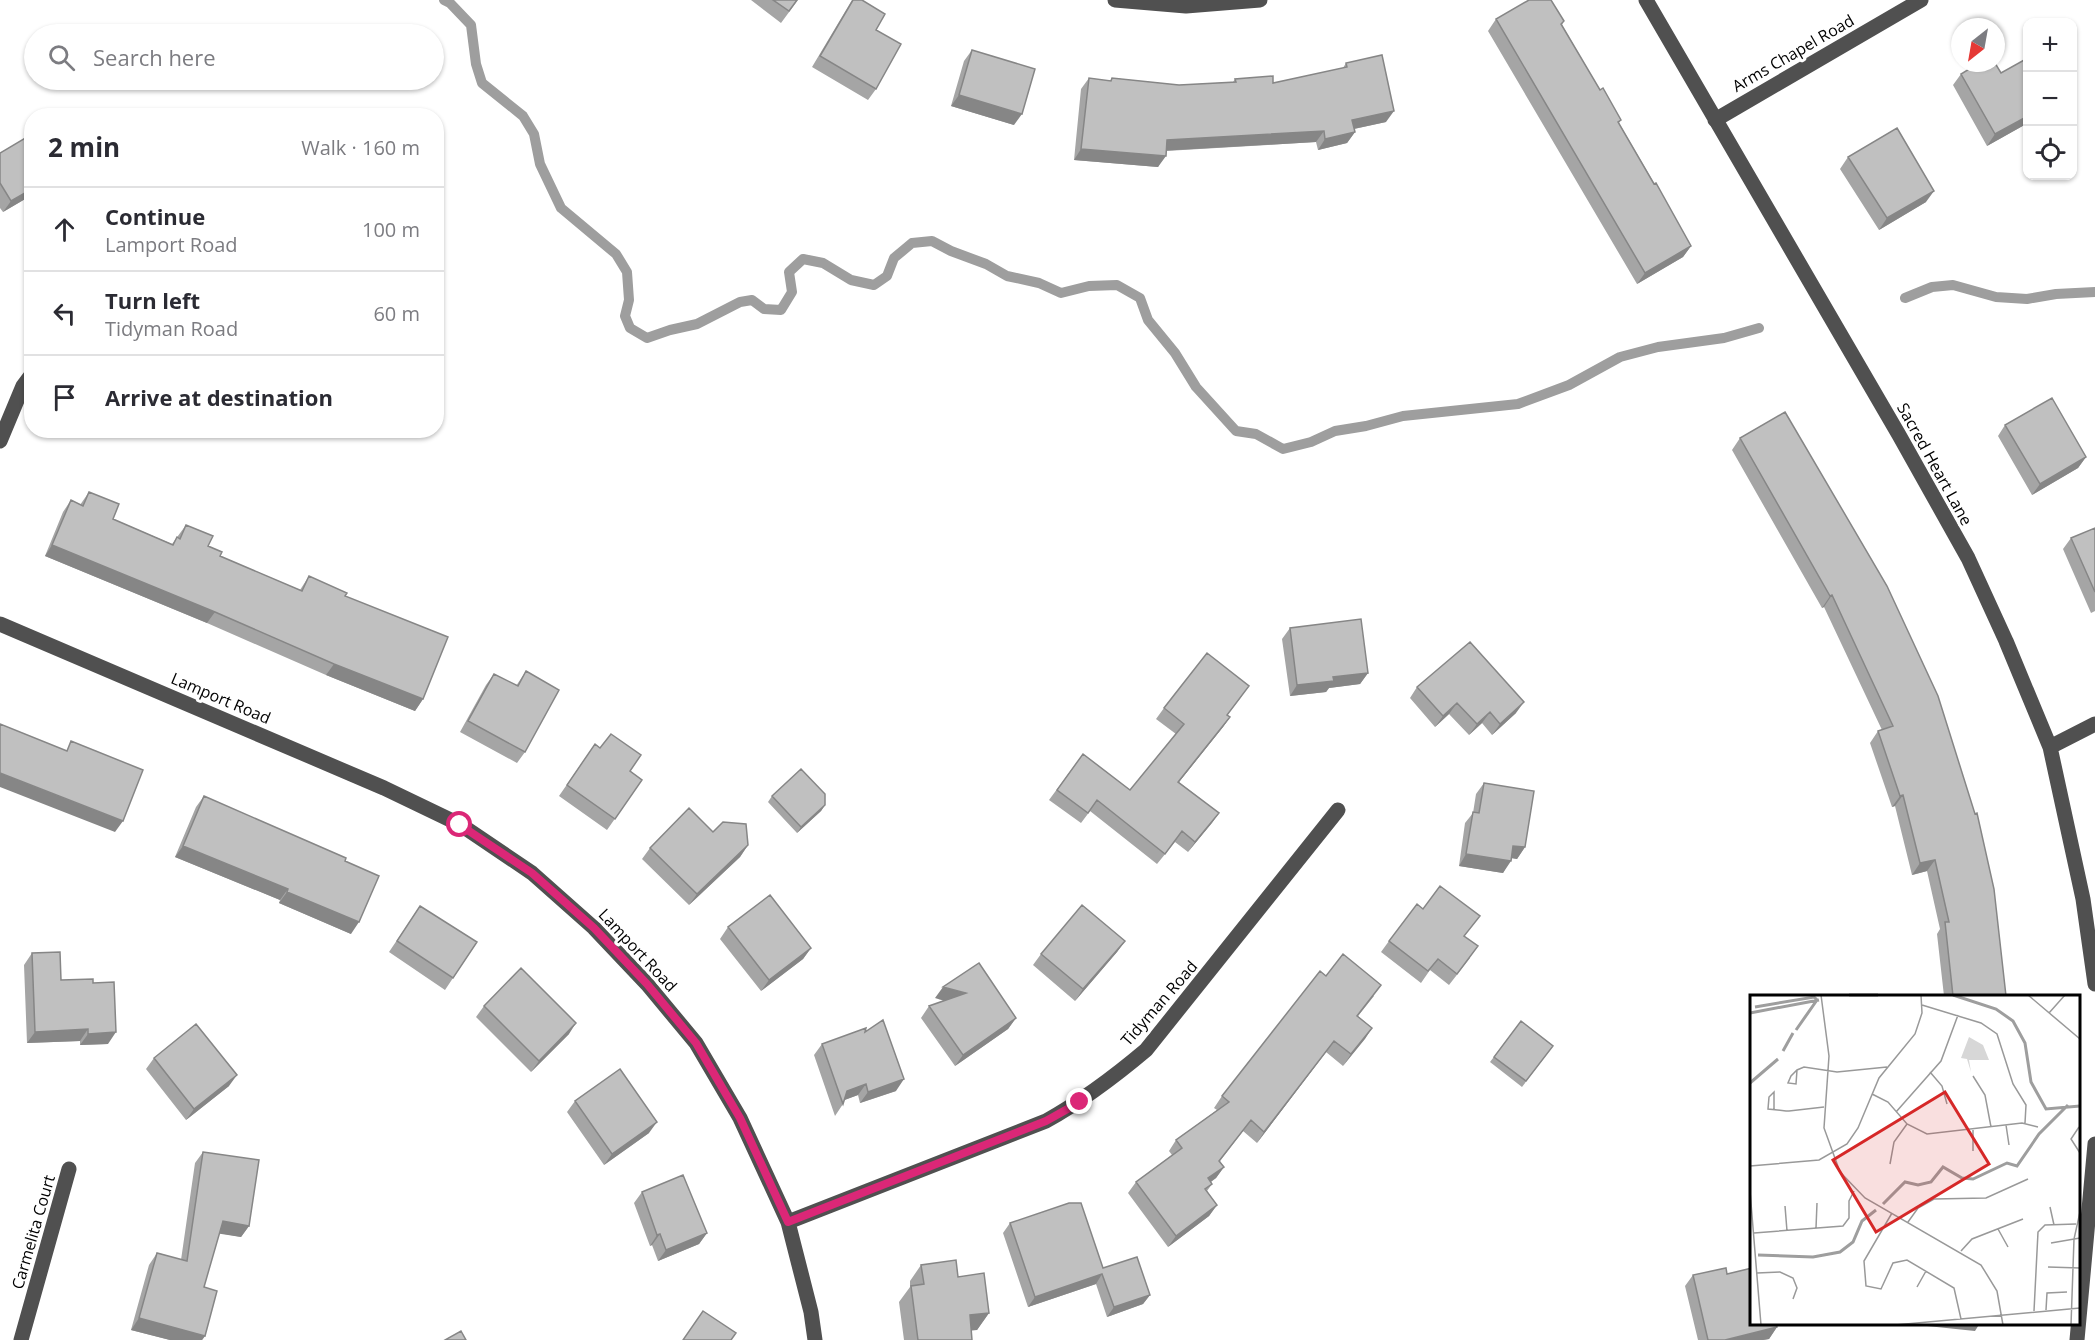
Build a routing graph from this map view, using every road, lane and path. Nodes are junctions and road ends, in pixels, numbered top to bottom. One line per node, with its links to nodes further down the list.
1 (1115, 0): 2 (street)
2 (1260, 0)
3 (1646, 0): 5 (street, Sacred Heart Lane)
4 (1921, 0): 5 (street, Arms Chapel Road)
5 (1715, 120): 10 (street, Sacred Heart Lane)
6 (24, 385): 7 (street)
7 (0, 441)
8 (0, 624): 15 (street, Lamport Road)
9 (2095, 724): 10 (street)
10 (2050, 747): 12 (street, Sacred Heart Lane)
11 (1338, 810): 15 (street, Tidyman Road)
12 (2095, 984)
13 (2095, 1144): 16 (street)
14 (69, 1169): 18 (street, Carmelita Court)
15 (788, 1222): 19 (street, Lamport Road)
16 (2080, 1307)
17 (2078, 1325): 20 (street)
18 (21, 1340)
19 (815, 1340)
20 (2077, 1340)

